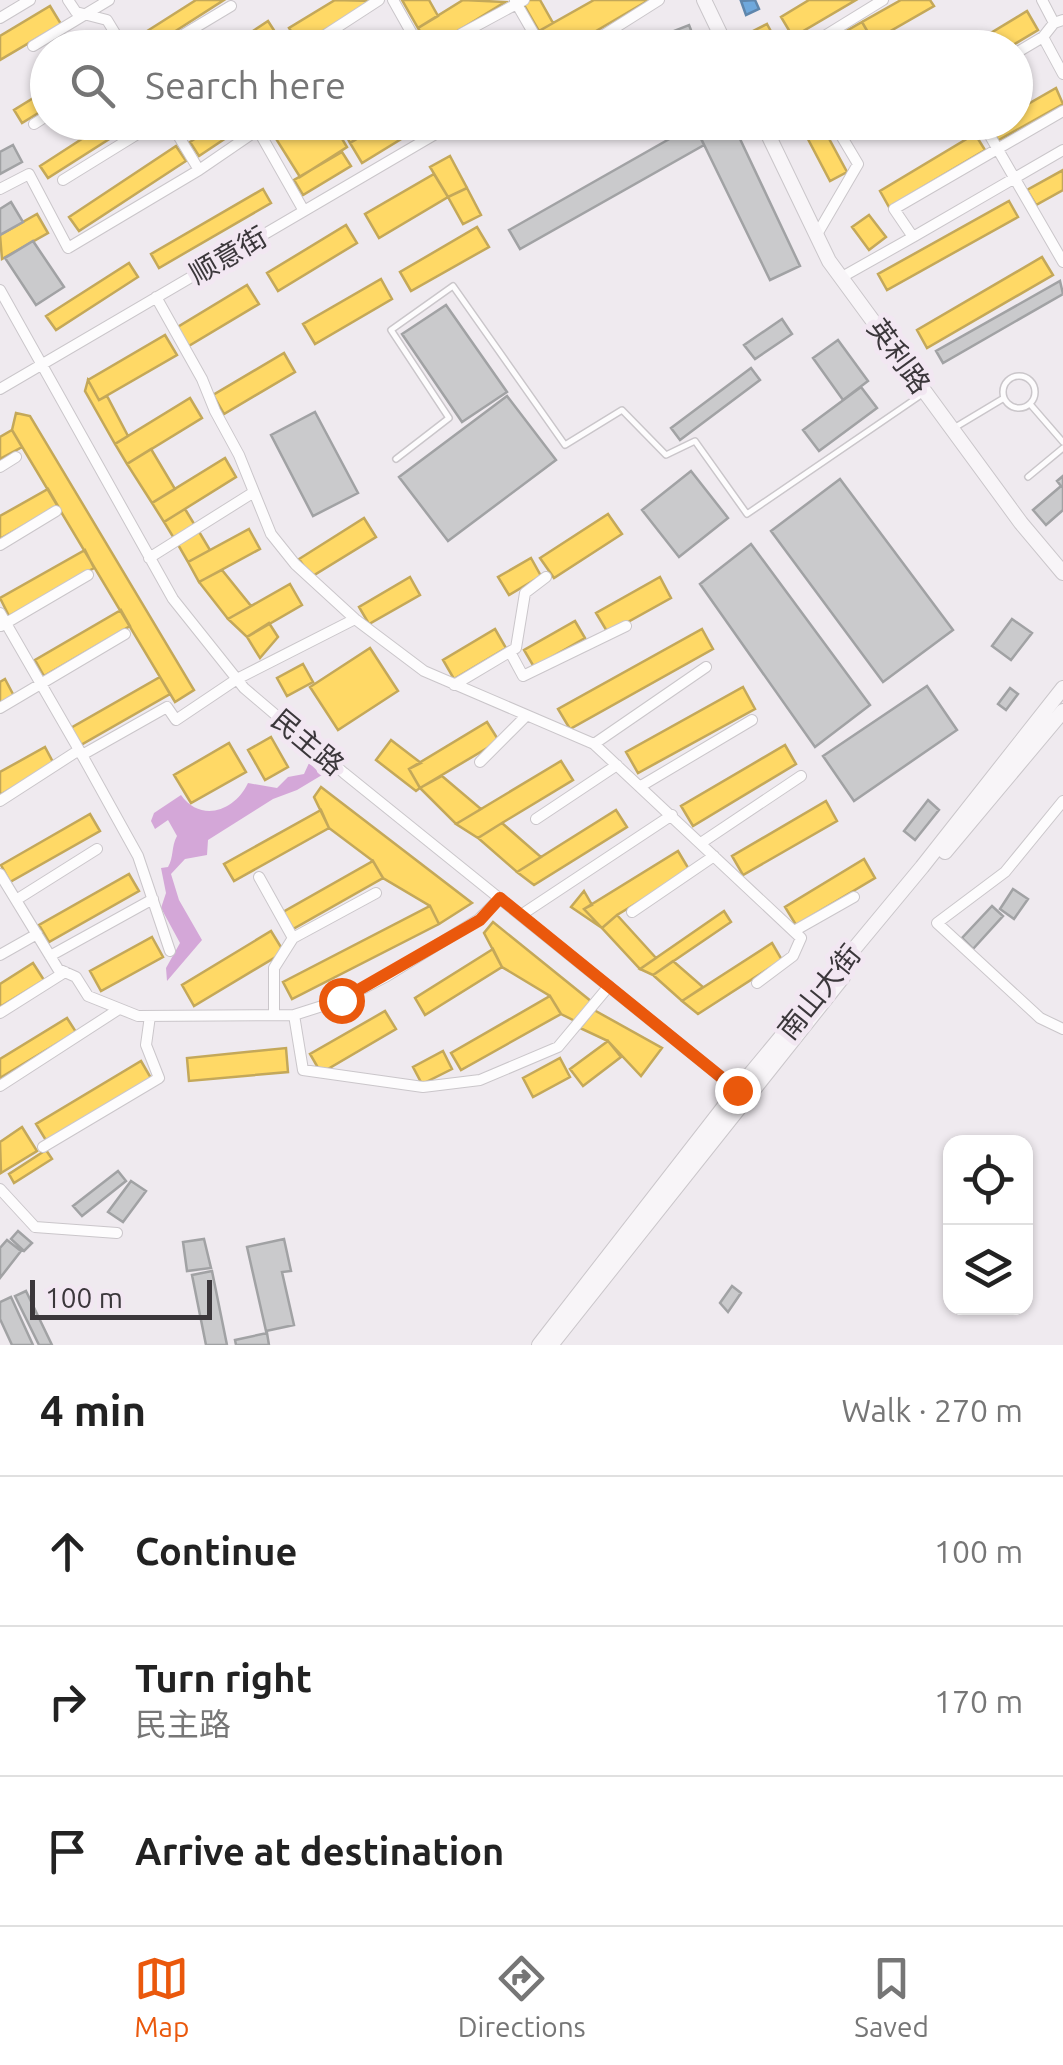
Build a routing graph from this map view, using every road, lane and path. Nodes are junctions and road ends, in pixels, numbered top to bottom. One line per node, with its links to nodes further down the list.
1 (30, 0): 13 (street)
2 (68, 0): 12 (street)
3 (109, 0): 12 (street)
4 (379, 0): 18 (street)
5 (393, 0): 19 (street)
6 (660, 0): 22 (street)
7 (704, 0): 23 (street)
8 (884, 0): 24 (street)
9 (1042, 0): 14 (street)
10 (519, 1): 20 (street); 21 (street)
11 (231, 6): 17 (street)
12 (85, 14): 15 (street); 16 (street)
13 (0, 18)
14 (1058, 22): 25 (street)
15 (59, 30)
16 (113, 30)
17 (191, 30)
18 (333, 30)
19 (410, 30)
20 (467, 30)
21 (533, 30)
22 (612, 30)
23 (718, 30)
24 (835, 30)
25 (1042, 37): 26 (street); 27 (street)
26 (1033, 43)
27 (1063, 74)
28 (1063, 110): 29 (street)
29 (1033, 128)
30 (128, 140): 43 (street)
31 (181, 140): 41 (street)
32 (243, 140): 41 (street)
33 (264, 140): 45 (street)
34 (425, 140): 45 (street, 顺意街)
35 (771, 140): 46 (street, 英利路)
36 (844, 140): 46 (street)
37 (992, 140): 39 (street)
38 (1012, 140): 39 (street)
39 (997, 149): 42 (street); 47 (street)
40 (1063, 150): 42 (street)
41 (199, 170): 44 (street)
42 (1014, 178): 47 (street); 48 (street)
43 (63, 180)
44 (0, 188)
45 (304, 211): 51 (street, 顺意街)
46 (816, 236): 49 (street, 英利路)
47 (912, 237): 49 (street)
48 (1063, 262)
49 (842, 277): 54 (street, 英利路)
50 (0, 290): 52 (street, 民主路)
51 (156, 297): 52 (street, 顺意街); 63 (street)
52 (42, 362): 53 (street, 顺意街); 66 (street, 民主路)
53 (0, 389)
54 (925, 392): 57 (street, 英利路); 60 (lane)
55 (1004, 398): 56 (lane); 56 (lane); 57 (lane)
56 (1030, 404): 58 (lane)
57 (952, 429): 67 (street, 英利路)
58 (1063, 445): 62 (lane)
59 (16, 457): 61 (street)
60 (396, 459)
61 (0, 467)
62 (1028, 477)
63 (254, 492): 66 (street); 70 (street)
64 (56, 511): 65 (street)
65 (0, 544)
66 (149, 558): 76 (street, 民主路)
67 (1063, 573)
68 (88, 574): 71 (street)
69 (546, 577): 74 (street)
70 (355, 618): 76 (street); 78 (street)
71 (2, 621): 77 (street)
72 (626, 626): 74 (street)
73 (125, 634): 77 (street)
74 (510, 652): 78 (street)
75 (706, 667): 84 (street)
76 (237, 679): 85 (street); 101 (street, 民主路)
77 (41, 684): 80 (street); 85 (street)
78 (454, 685): 82 (street)
79 (1063, 688): 122 (street, 南山大街)
80 (0, 708)
81 (1063, 711): 127 (street, 南山大街)
82 (525, 717): 84 (street); 86 (street)
83 (752, 720): 89 (street)
84 (594, 744): 87 (street)
85 (80, 753): 90 (street); 102 (street)
86 (480, 762)
87 (617, 765): 89 (street); 93 (street)
88 (801, 776): 94 (street)
89 (641, 786): 92 (street)
90 (0, 801)
91 (1063, 801): 120 (street)
92 (672, 815): 94 (street); 105 (street)
93 (536, 820)
94 (701, 843): 96 (street)
95 (97, 850): 103 (street)
96 (714, 856): 104 (street); 106 (street)
97 (0, 874): 103 (street)
98 (259, 877): 108 (street)
99 (376, 893): 108 (street)
100 (854, 897): 106 (street)
101 (500, 898): 105 (street, 民主路); 118 (street)
102 (153, 899): 109 (street); 111 (street)
103 (16, 900): 107 (street)
104 (632, 912)
105 (520, 914): 114 (street, 民主路)
106 (794, 931): 113 (street)
107 (36, 934): 110 (street); 111 (street)
108 (293, 938): 117 (street)
109 (170, 950)
110 (0, 955)
111 (50, 956): 112 (street)
112 (65, 972): 115 (street); 116 (street)
113 (757, 983)
114 (609, 986): 118 (street); 122 (street, 民主路)
115 (120, 1008): 119 (street); 121 (street)
116 (0, 1013)
117 (274, 1015): 118 (street); 119 (street)
118 (294, 1015)
119 (150, 1016): 123 (street)
120 (1063, 1029)
121 (0, 1086)
122 (737, 1090): 126 (street, 南山大街)
123 (43, 1147)
124 (0, 1189): 125 (street)
125 (117, 1233)
126 (539, 1345)
127 (551, 1345)

